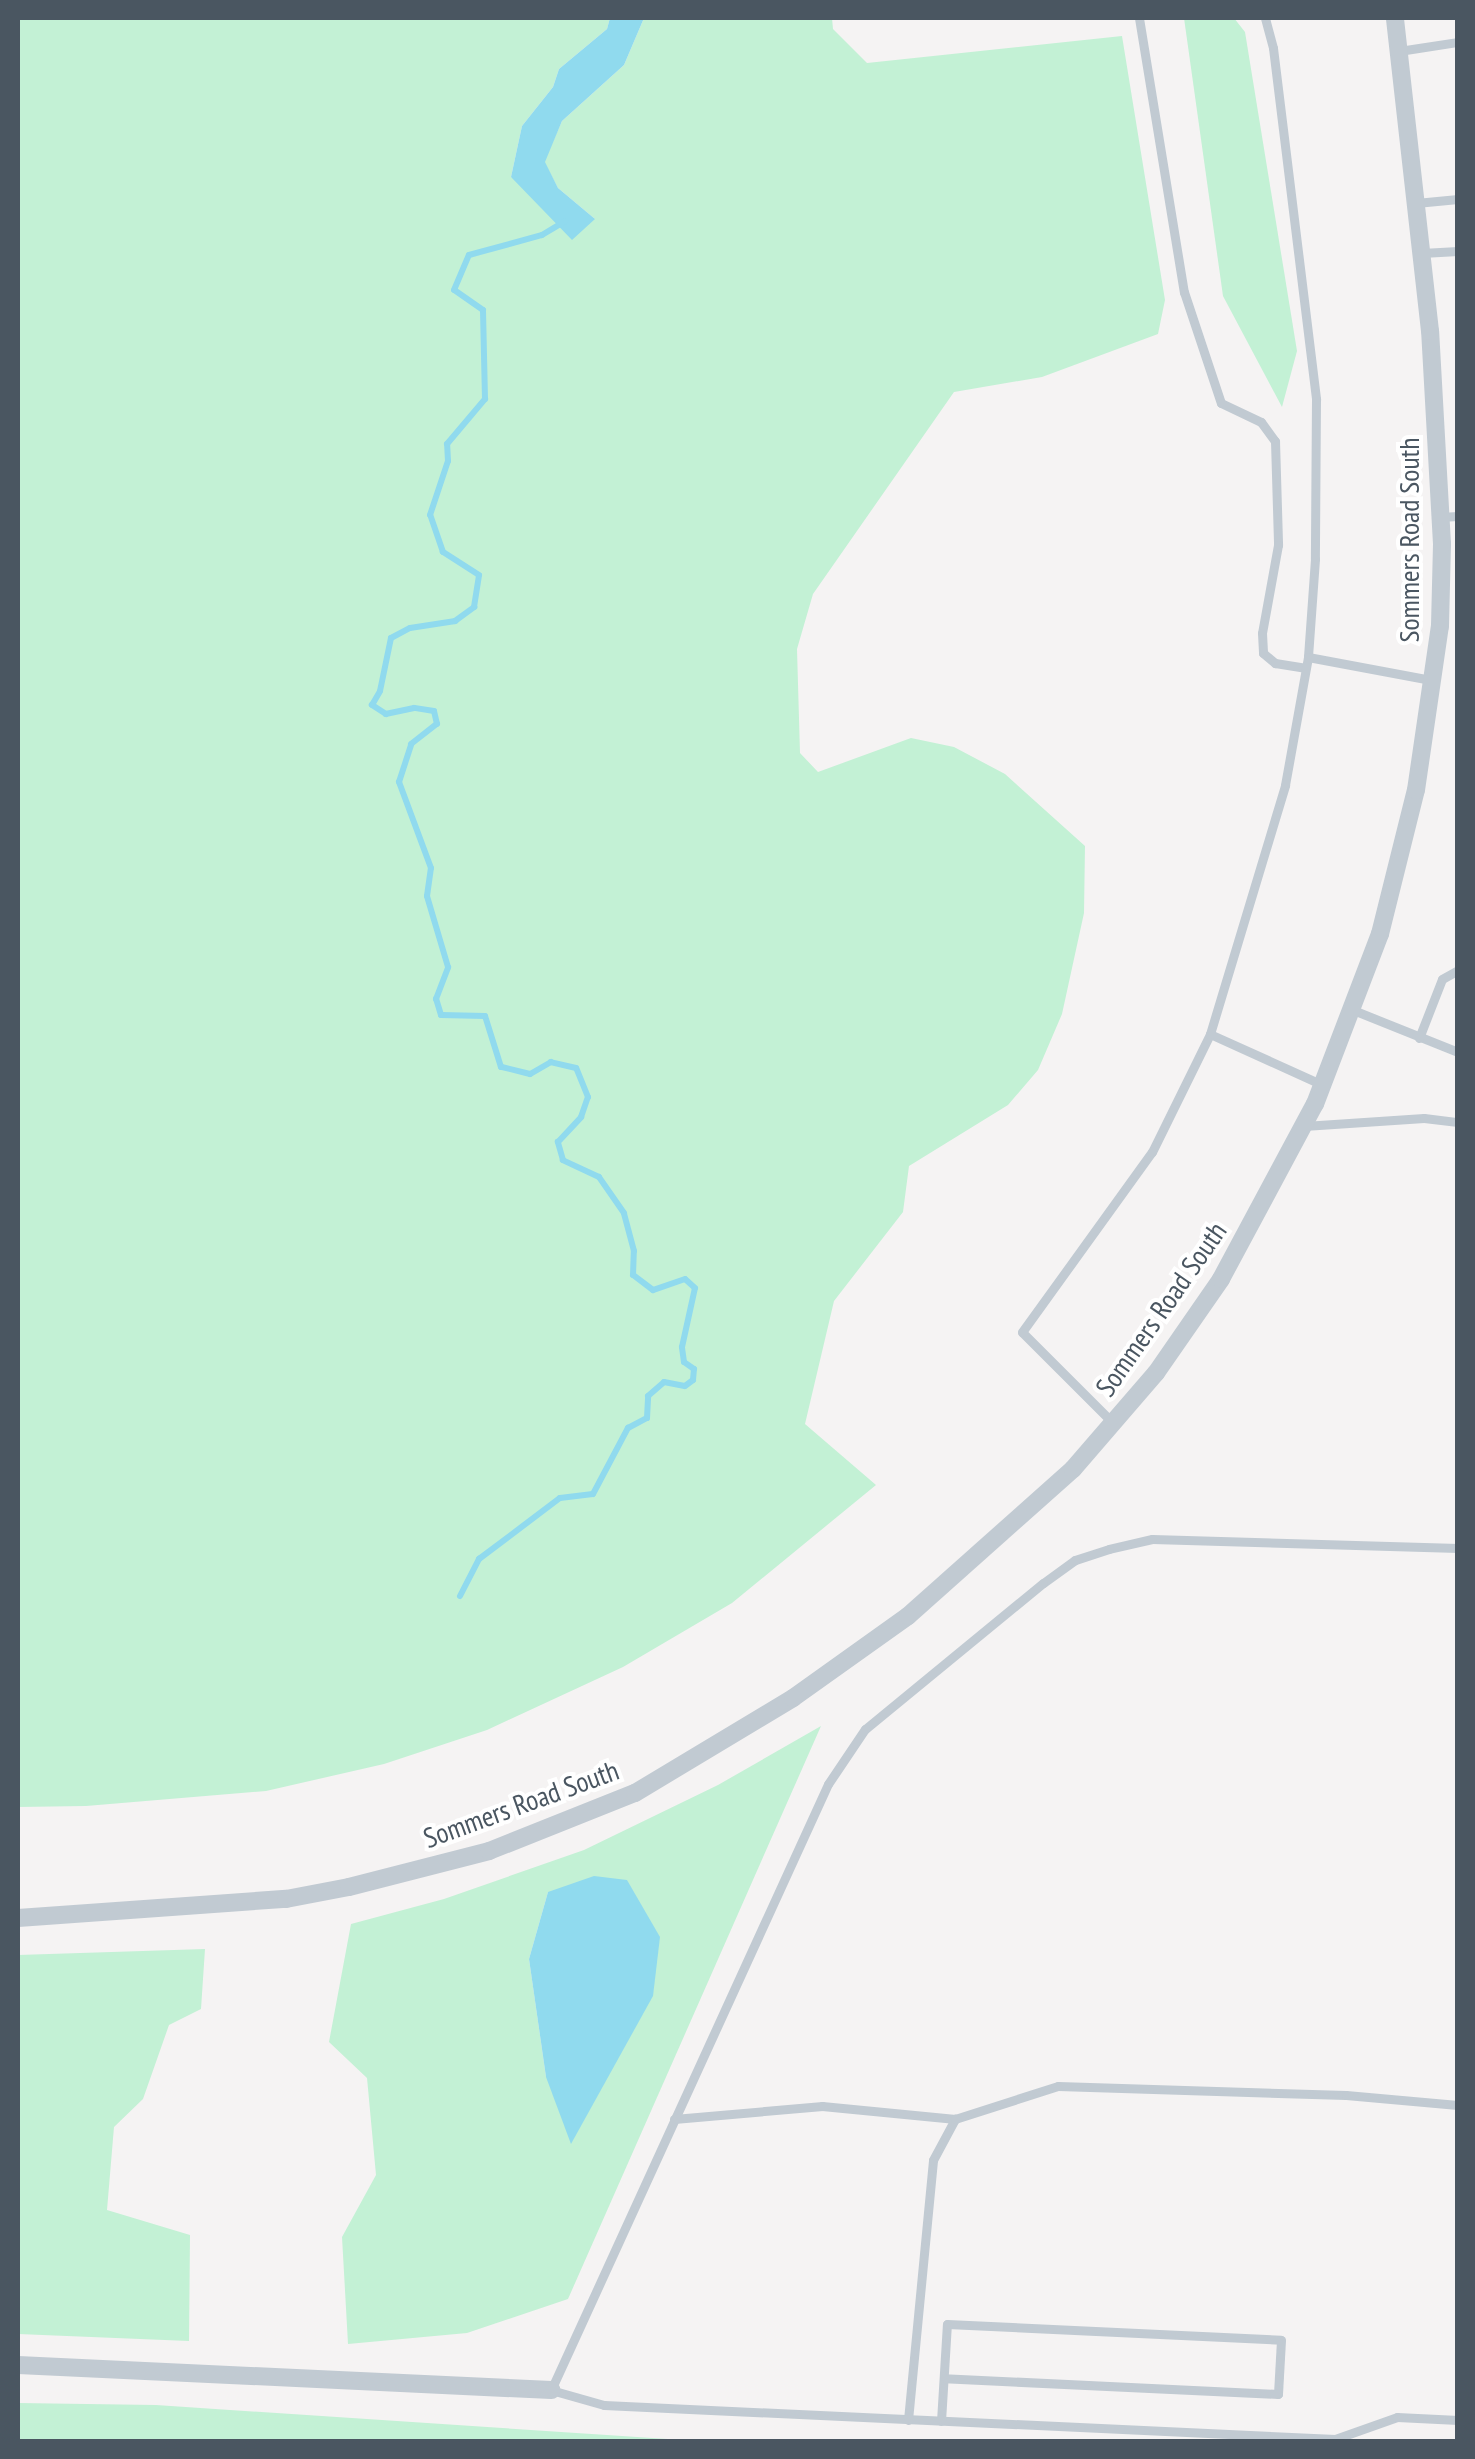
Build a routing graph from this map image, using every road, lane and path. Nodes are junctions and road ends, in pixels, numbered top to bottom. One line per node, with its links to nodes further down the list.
1 (1139, 18): 11 (lane)
2 (1265, 18): 11 (lane)
3 (1395, 18): 5 (street, Sommers Road South)
4 (1458, 42): 5 (lane)
5 (1399, 51): 7 (street, Sommers Road South)
6 (1458, 199): 7 (lane)
7 (1416, 203): 9 (street, Sommers Road South)
8 (1458, 251): 9 (lane)
9 (1422, 254): 10 (street, Sommers Road South)
10 (1449, 517): 12 (street, Sommers Road South)
11 (1306, 662): 12 (lane); 15 (lane)
12 (1434, 680): 14 (street, Sommers Road South)
13 (1458, 970): 16 (lane)
14 (1353, 1010): 16 (lane); 18 (street, Sommers Road South)
15 (1210, 1034): 18 (lane); 21 (lane)
16 (1419, 1038): 17 (lane)
17 (1458, 1052)
18 (1323, 1085): 20 (street, Sommers Road South)
19 (1458, 1122): 20 (lane)
20 (1304, 1126): 21 (street, Sommers Road South)
21 (1114, 1424): 23 (street, Sommers Road South)
22 (1458, 1548): 25 (lane)
23 (18, 1918)
24 (1458, 2105): 26 (lane)
25 (674, 2119): 26 (lane); 29 (lane)
26 (955, 2119): 30 (lane)
27 (18, 2365): 29 (street)
28 (944, 2378): 28 (lane); 32 (lane)
29 (551, 2390): 30 (lane)
30 (908, 2420): 32 (lane)
31 (1458, 2420): 32 (lane)
32 (941, 2421)

